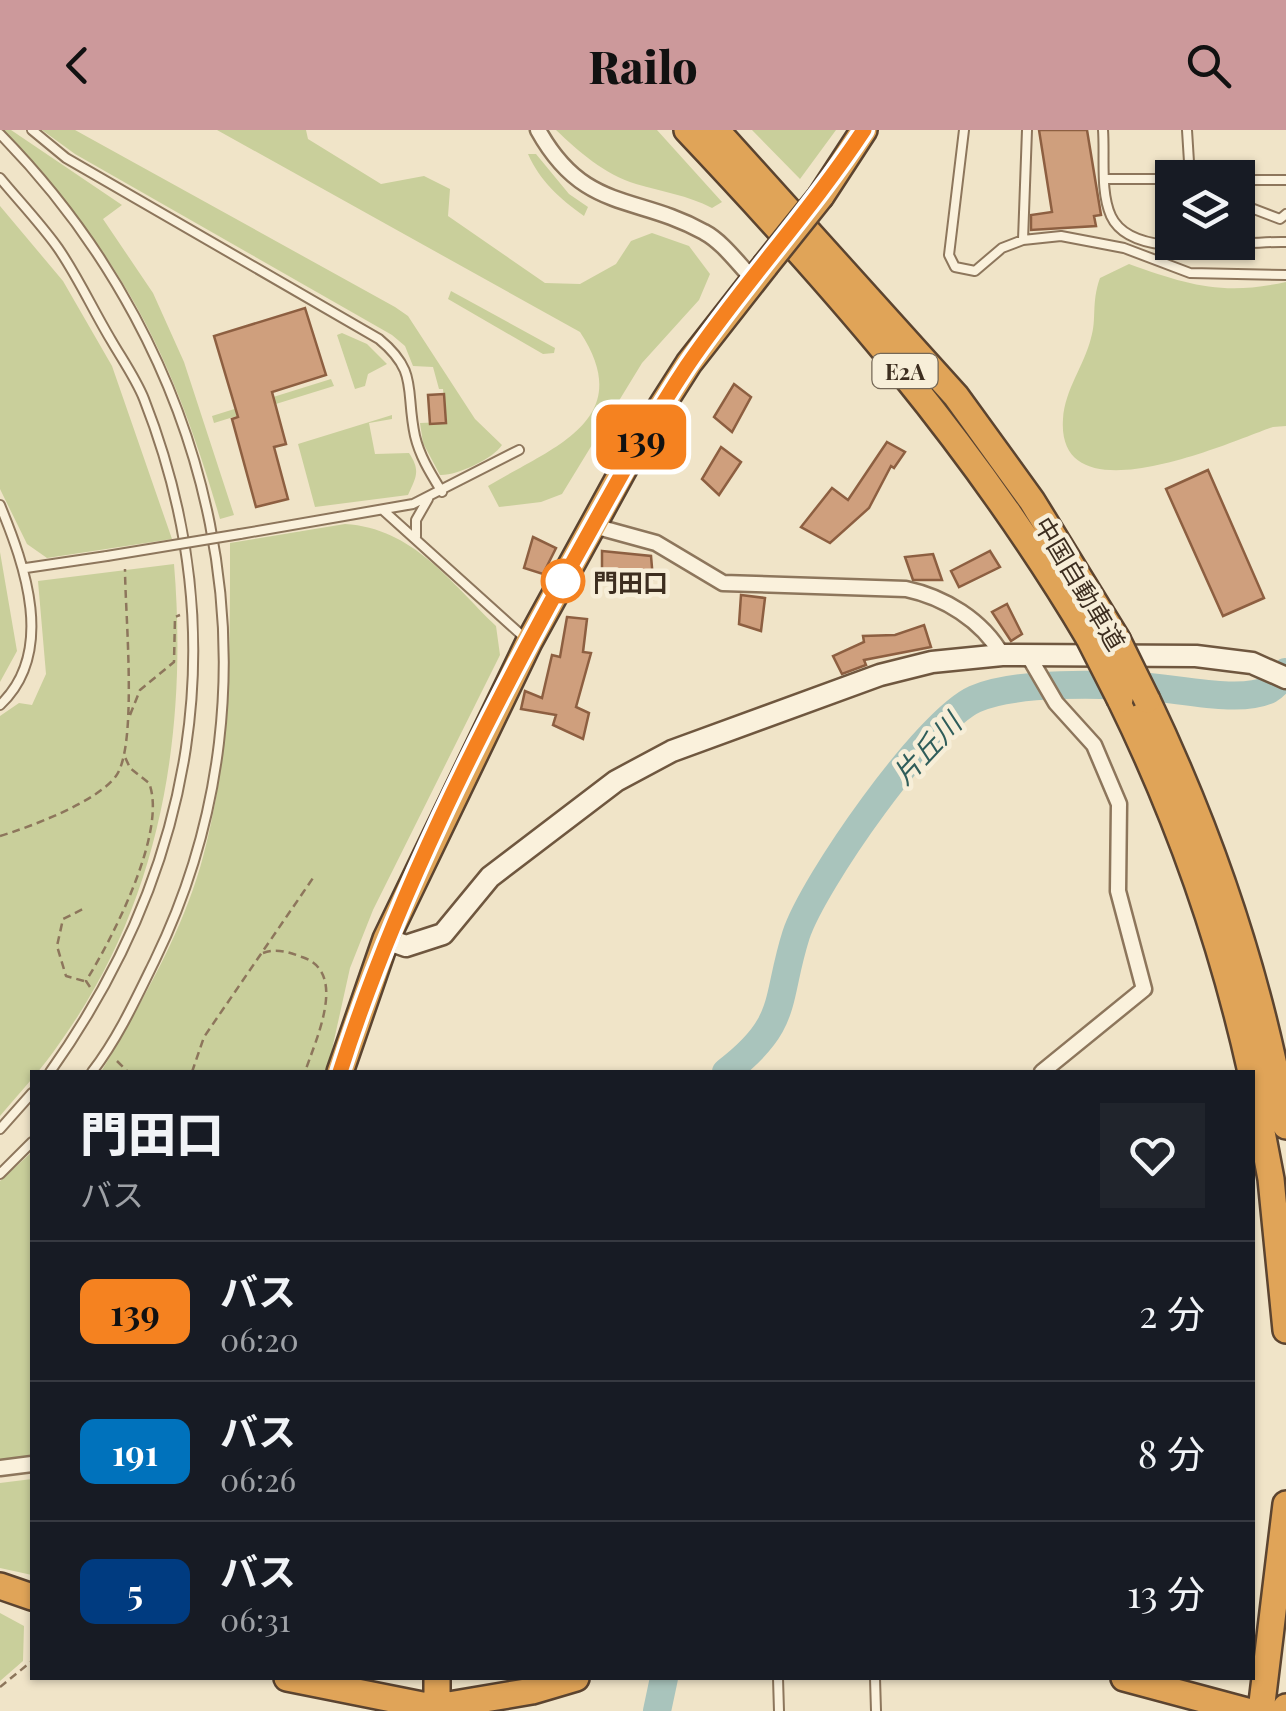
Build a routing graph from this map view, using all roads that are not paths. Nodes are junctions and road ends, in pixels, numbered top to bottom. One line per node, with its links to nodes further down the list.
1 (32, 130): 26 (lane)
2 (538, 130): 23 (street)
3 (687, 130): 38 (highway, 中国自動車道 / E2A, bridge)
4 (716, 130): 39 (highway, 中国自動車道 / E2A, bridge)
5 (864, 130): 23 (highway, bridge)
6 (964, 130): 19 (lane)
7 (1027, 130): 19 (lane)
8 (1103, 130): 13 (lane)
9 (1187, 130): 11 (lane)
10 (0, 134): 43 (lane)
11 (1189, 160)
12 (0, 178): 42 (lane)
13 (1106, 179): 14 (lane); 22 (lane)
14 (1155, 179)
15 (1255, 180): 16 (lane)
16 (1286, 180)
17 (1255, 212): 18 (lane)
18 (1286, 214)
19 (1023, 240): 24 (lane)
20 (1255, 242): 21 (lane)
21 (1286, 242)
22 (1155, 245)
23 (759, 273): 30 (highway)
24 (1286, 276)
25 (519, 450): 26 (lane)
26 (442, 492): 27 (lane)
27 (429, 498): 29 (lane); 31 (lane)
28 (0, 505): 32 (lane)
29 (384, 511): 31 (lane); 32 (lane, bridge)
30 (594, 526): 33 (highway); 34 (street)
31 (416, 536): 33 (lane)
32 (26, 568): 37 (lane)
33 (529, 642): 40 (highway)
34 (1002, 655): 35 (street); 40 (street)
35 (1028, 655): 36 (street); 45 (street)
36 (1286, 678)
37 (0, 705)
38 (1153, 765): 46 (highway); 47 (highway, 中国自動車道 / E2A)
39 (1182, 774): 41 (highway); 50 (highway, 中国自動車道 / E2A)
40 (386, 939): 44 (highway)
41 (1286, 1048)
42 (51, 1070)
43 (93, 1070)
44 (341, 1070)
45 (1044, 1070)
46 (1238, 1070)
47 (1251, 1070)
48 (1255, 1092): 54 (highway, 中国自動車道 / E2A)
49 (30, 1095): 51 (lane)
50 (1286, 1126)
51 (0, 1129)
52 (30, 1144): 53 (lane)
53 (0, 1174)
54 (1286, 1330)
55 (30, 1464): 56 (street)
56 (0, 1468)
57 (1286, 1504): 72 (highway)
58 (0, 1586): 59 (highway)
59 (30, 1595)
60 (297, 1680): 68 (highway)
61 (436, 1680): 68 (highway)
62 (503, 1680): 67 (highway)
63 (569, 1680): 67 (highway)
64 (778, 1680): 69 (lane)
65 (875, 1680): 70 (lane)
66 (1131, 1680): 71 (highway)
67 (532, 1691): 68 (highway)
68 (442, 1710)
69 (779, 1711)
70 (876, 1711)
71 (1246, 1711)
72 (1262, 1711)

